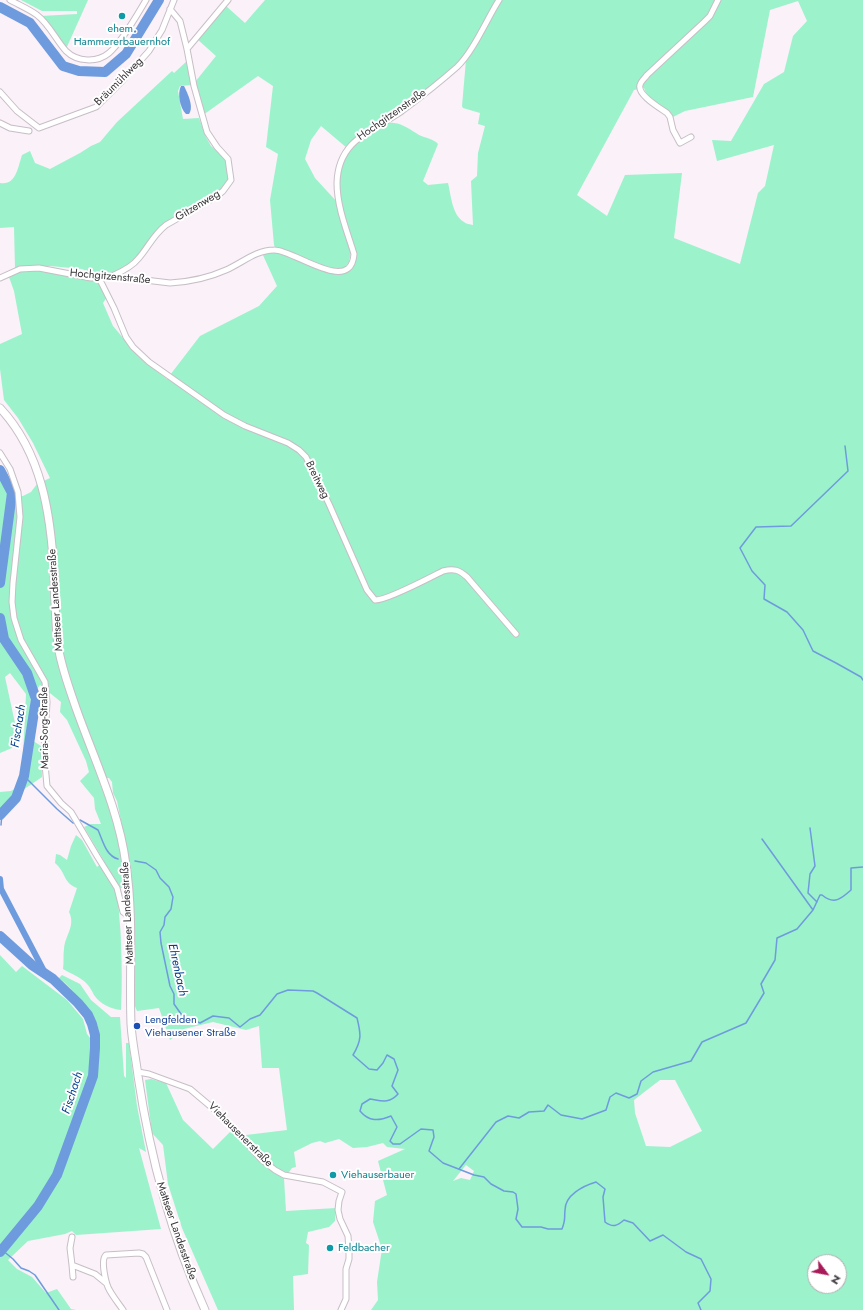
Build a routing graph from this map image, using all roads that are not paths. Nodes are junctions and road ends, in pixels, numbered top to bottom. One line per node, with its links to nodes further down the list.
1 (10, 0): 2 (street)
2 (146, 0)
3 (174, 0): 7 (street, Bräumühlweg)
4 (228, 0): 8 (street)
5 (499, 0): 13 (street, Hochgitzenstraße)
6 (718, 0): 12 (street)
7 (170, 9): 8 (street, Gitzenweg); 9 (street, Bräumühlweg)
8 (187, 49): 13 (street, Gitzenweg)
9 (0, 92)
10 (0, 123): 11 (street)
11 (29, 131)
12 (691, 137)
13 (112, 276): 15 (street, Hochgitzenstraße)
14 (0, 278): 15 (street, Hochgitzenstraße)
15 (99, 278): 18 (street, Breitweg)
16 (0, 408): 19 (main road, Mattseer Landesstraße)
17 (0, 453): 19 (street, Maria-Sorg-Straße)
18 (516, 634)
19 (130, 917): 20 (main road, Mattseer Landesstraße)
20 (138, 1072): 27 (main road, Mattseer Landesstraße); 28 (street, Viehausenerstraße)
21 (72, 1238): 22 (street)
22 (72, 1265): 23 (street); 24 (street)
23 (73, 1276)
24 (106, 1283): 25 (street); 26 (street)
25 (123, 1310)
26 (167, 1310)
27 (205, 1310)
28 (341, 1310)

